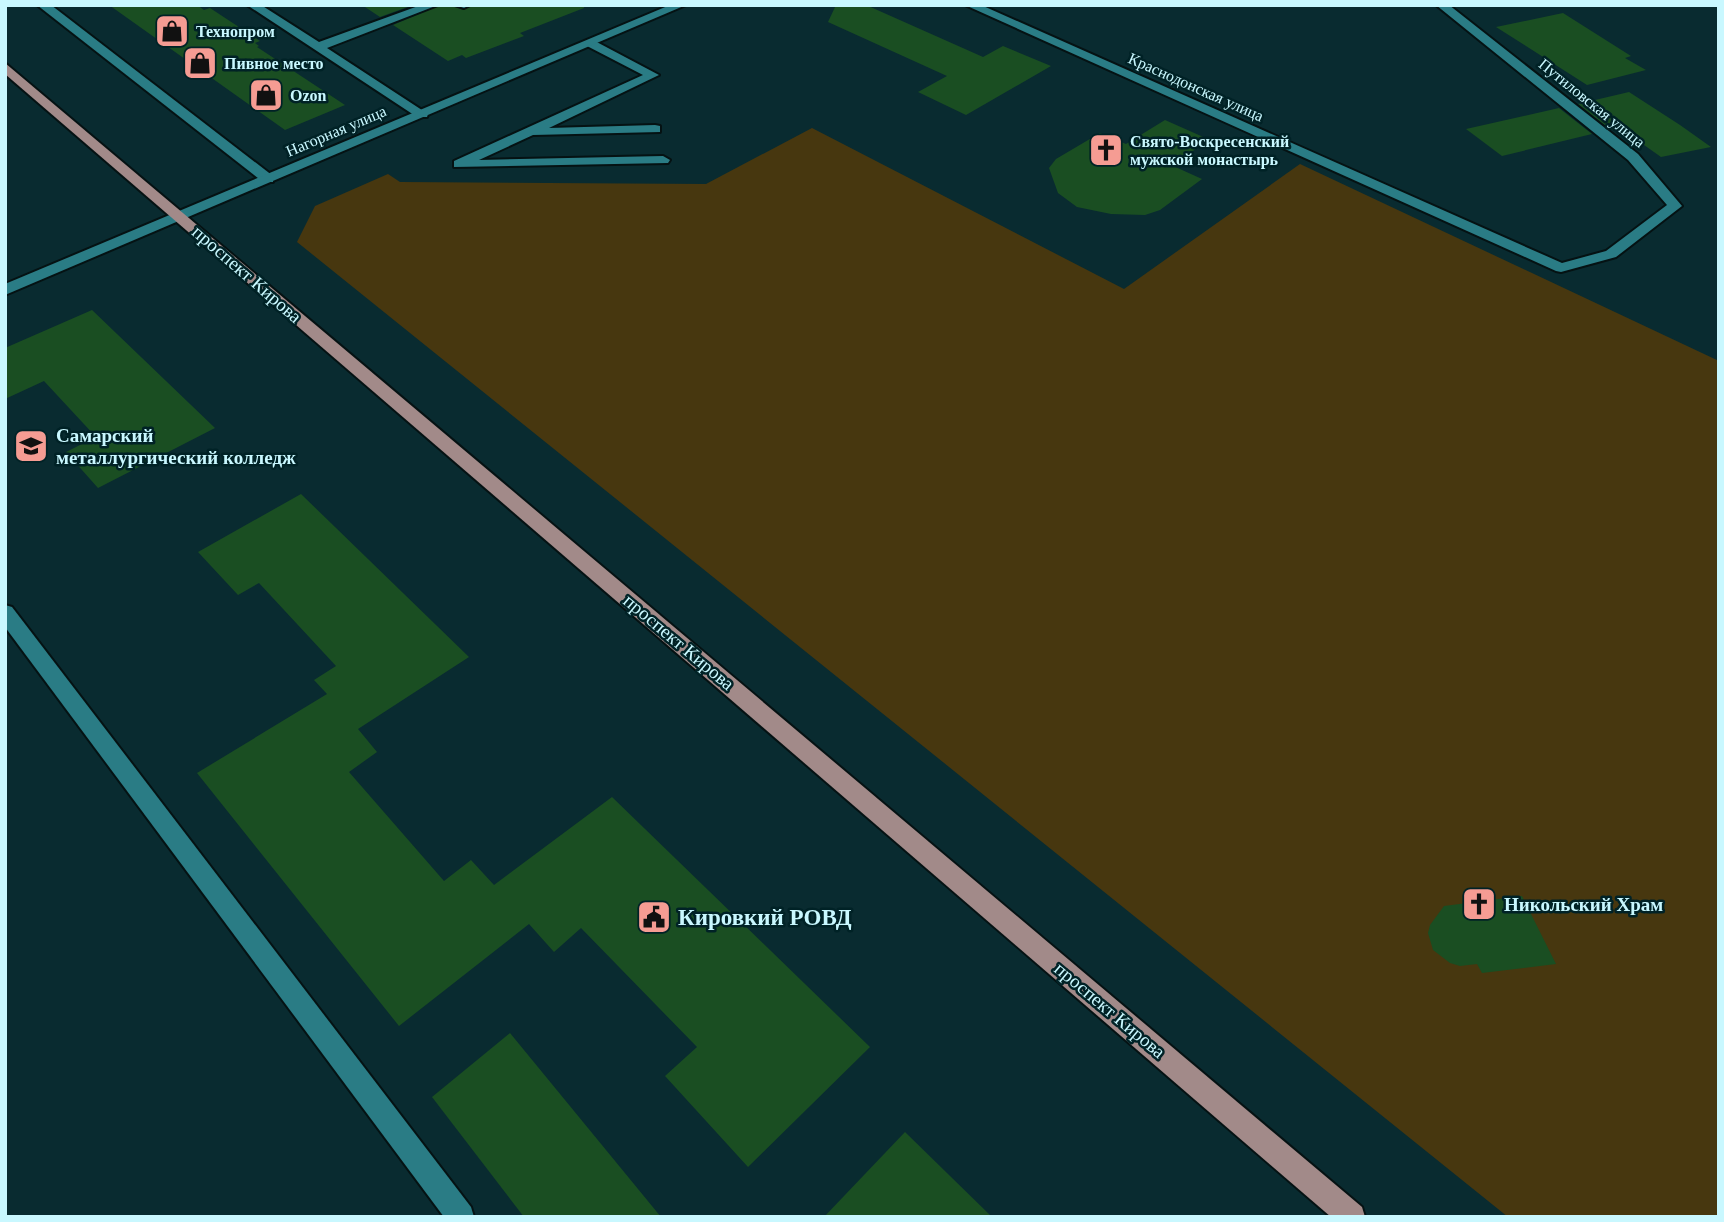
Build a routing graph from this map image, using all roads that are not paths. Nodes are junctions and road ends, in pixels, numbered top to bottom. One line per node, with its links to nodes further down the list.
1 (43, 5): 14 (street)
2 (253, 5): 8 (street)
3 (432, 5): 8 (street)
4 (680, 5): 7 (street, Нагорная улица)
5 (971, 5): 16 (street, Краснодонская улица)
6 (1442, 5): 16 (street, Путиловская улица)
7 (591, 43): 10 (street, Нагорная улица); 12 (street)
8 (318, 47): 10 (street)
9 (5, 67): 15 (main road, проспект Кирова)
10 (422, 114): 14 (street, Нагорная улица)
11 (655, 129): 12 (street)
12 (529, 132): 13 (street)
13 (663, 160)
14 (268, 179): 15 (street, Нагорная улица)
15 (180, 216): 17 (street, Нагорная улица); 20 (main road, проспект Кирова)
16 (1561, 268)
17 (5, 290)
18 (5, 612): 19 (street)
19 (461, 1217)
20 (1352, 1217)

